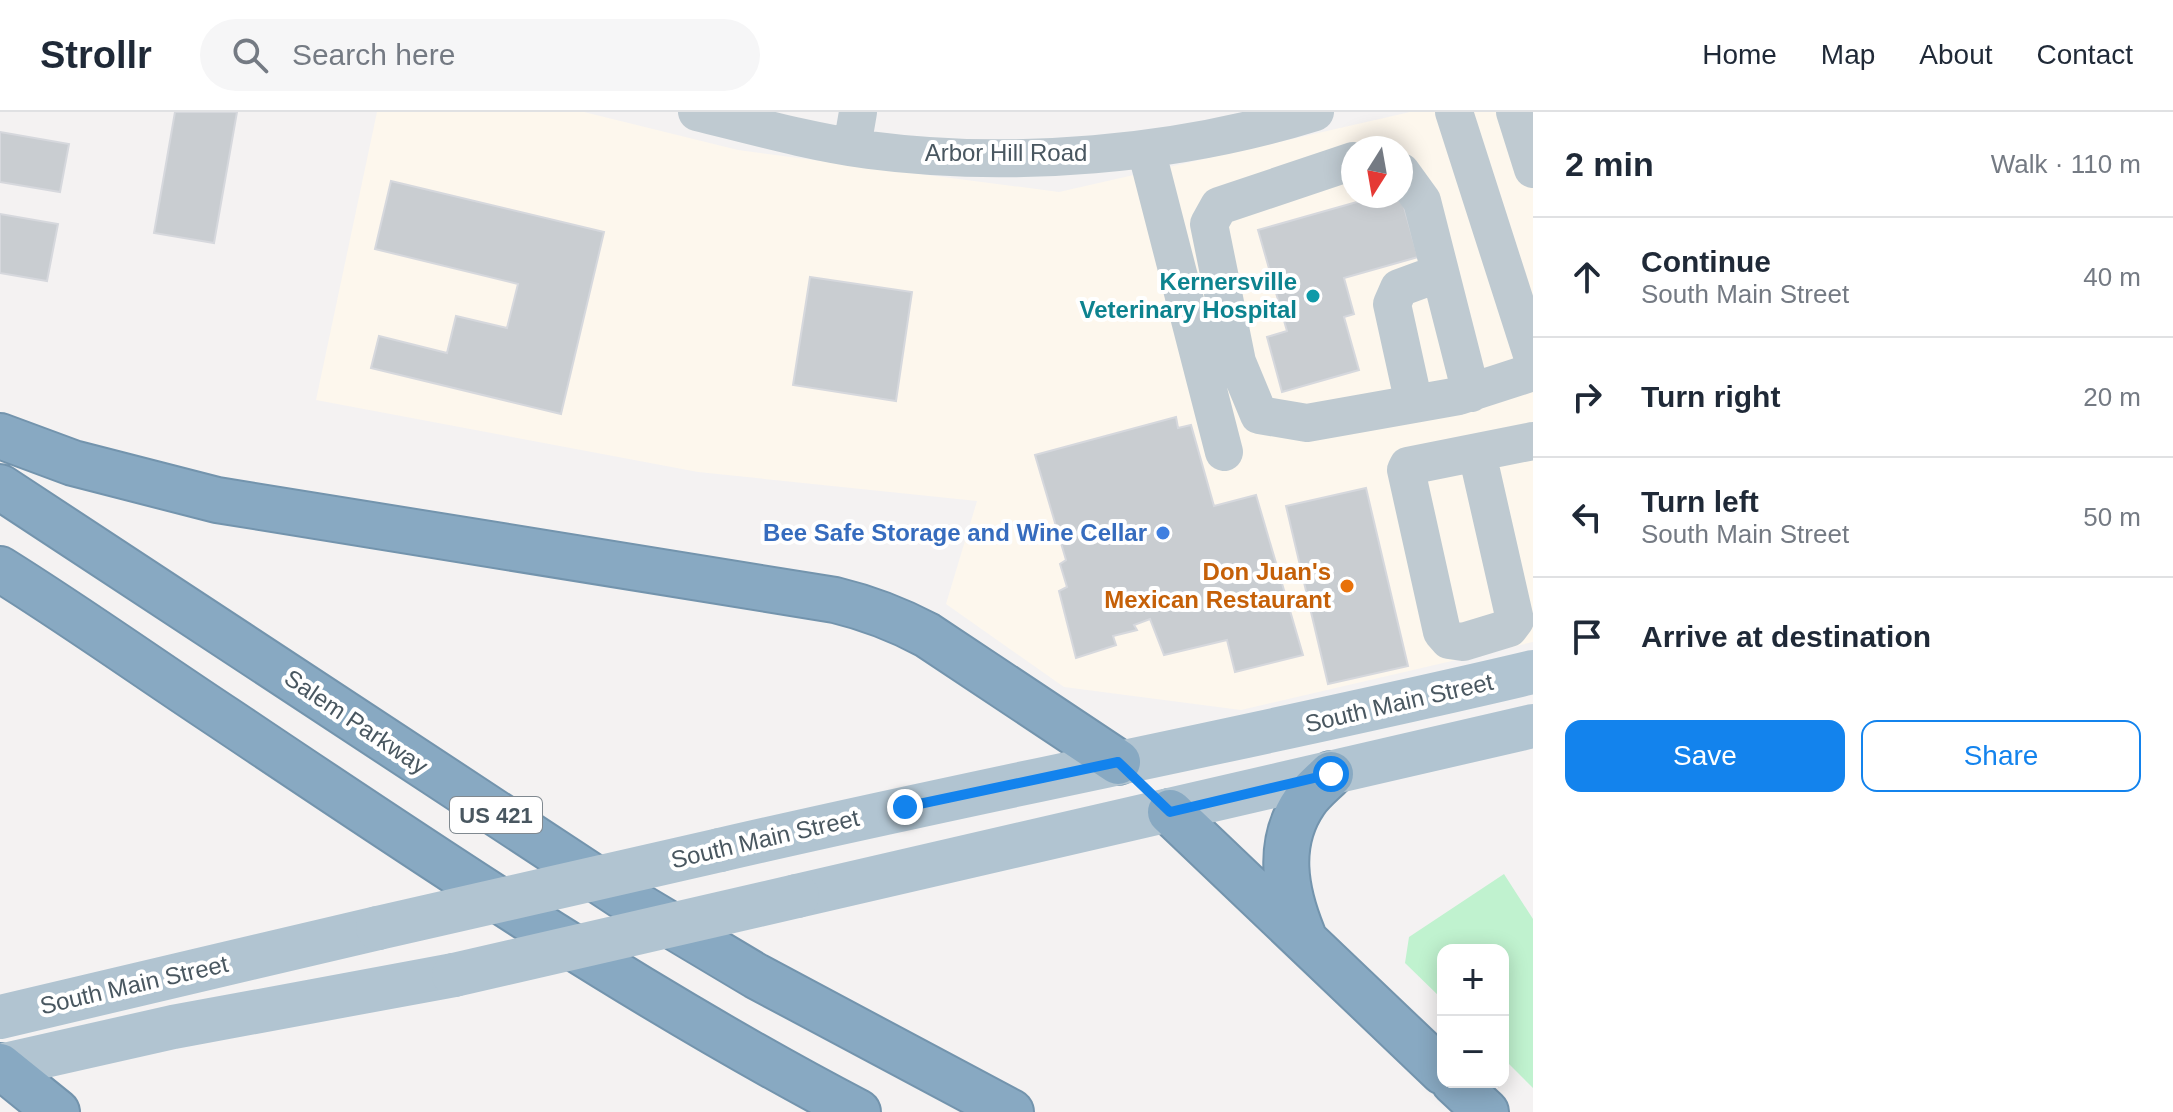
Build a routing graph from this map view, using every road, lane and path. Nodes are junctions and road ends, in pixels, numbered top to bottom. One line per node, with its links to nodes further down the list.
1 (697, 112): 6 (street, Arbor Hill Road)
2 (1315, 112): 5 (street, Arbor Hill Road)
3 (1454, 112): 13 (street)
4 (1515, 112): 9 (street)
5 (1278, 123): 7 (street, Arbor Hill Road); 10 (street)
6 (855, 130): 7 (street, Arbor Hill Road)
7 (1146, 149): 19 (street)
8 (1341, 165): 10 (street)
9 (1533, 169)
10 (1296, 180): 16 (street)
11 (1413, 189): 12 (street)
12 (1440, 273): 15 (street); 16 (street)
13 (1533, 358)
14 (1533, 372): 15 (street)
15 (1471, 393): 16 (street)
16 (1414, 404)
17 (0, 436): 25 (highway)
18 (1533, 441): 20 (street)
19 (1224, 452)
20 (1477, 453): 20 (street)
21 (0, 487): 35 (highway, Salem Parkway / US 421)
22 (0, 569): 34 (highway, US 421)
23 (1533, 672): 25 (main road, South Main Street)
24 (1533, 726): 26 (main road, South Main Street)
25 (1118, 762): 27 (main road); 29 (main road, South Main Street, bridge)
26 (1331, 774): 27 (main road, South Main Street); 28 (highway)
27 (1170, 812): 28 (highway); 30 (main road, South Main Street, bridge)
28 (1306, 941): 31 (highway)
29 (0, 1017)
30 (0, 1065): 33 (highway)
31 (1437, 1066)
32 (1460, 1088): 36 (highway)
33 (57, 1112)
34 (858, 1112)
35 (1011, 1112)
36 (1486, 1112)

